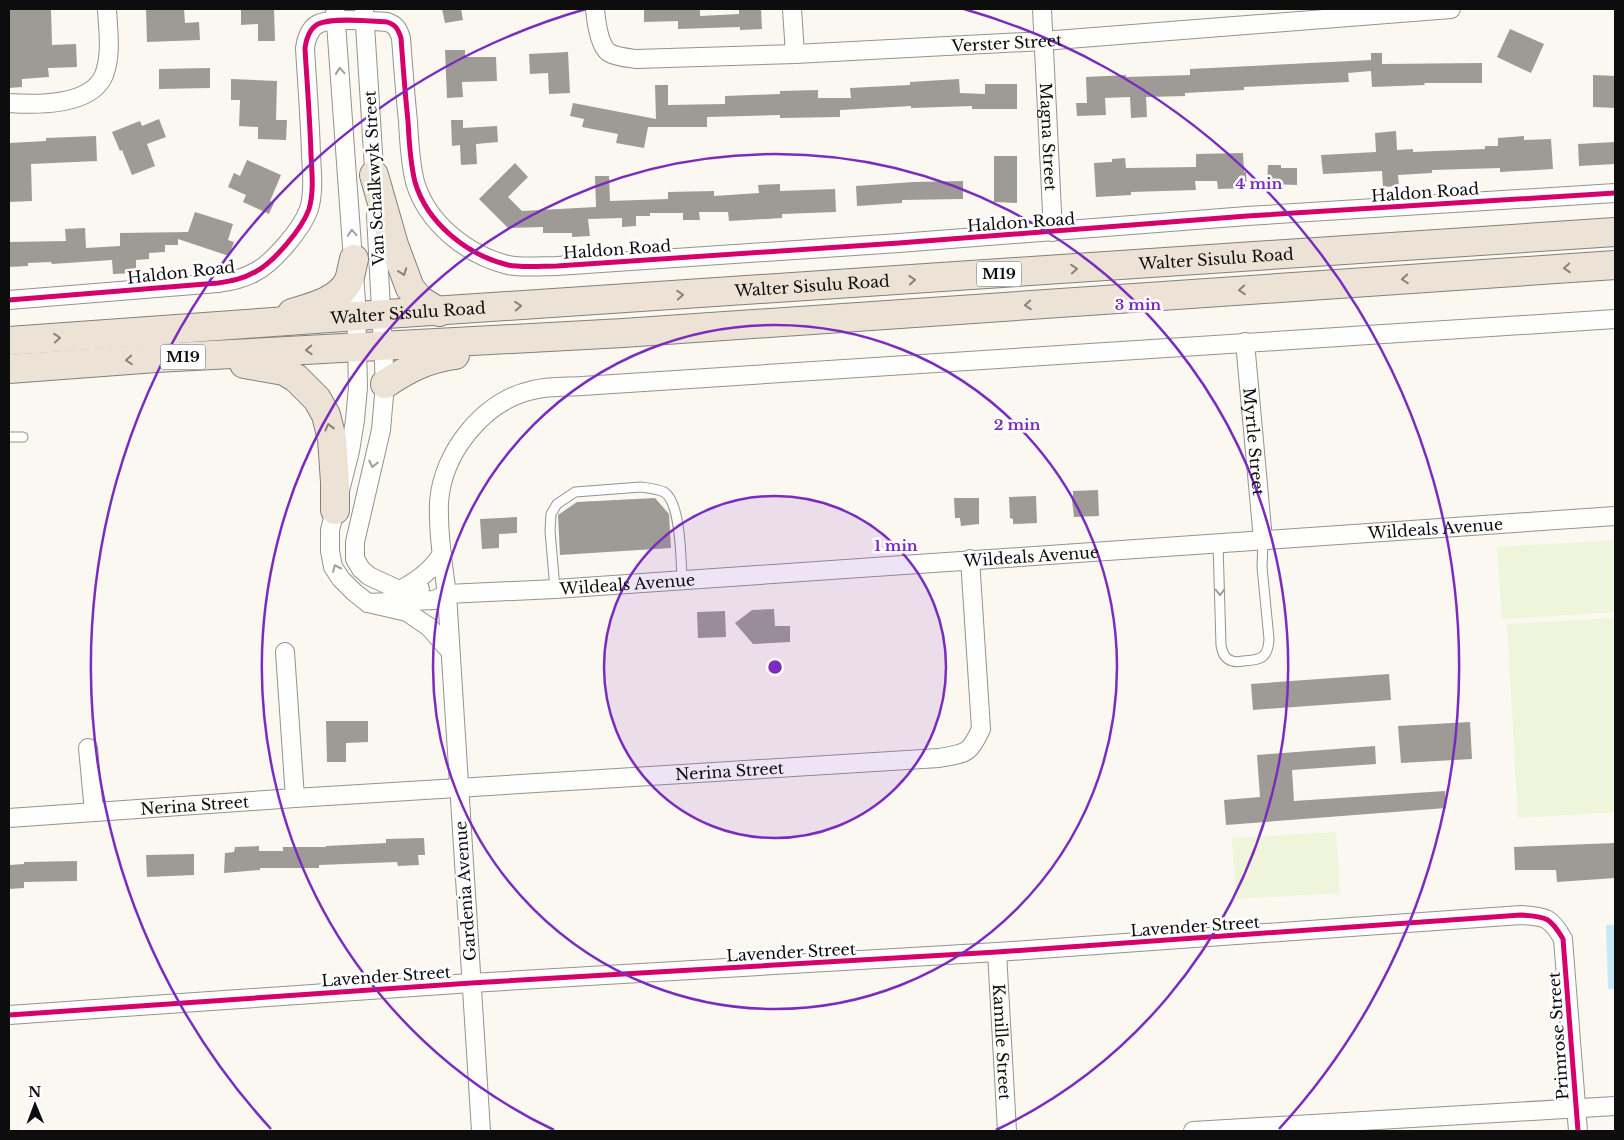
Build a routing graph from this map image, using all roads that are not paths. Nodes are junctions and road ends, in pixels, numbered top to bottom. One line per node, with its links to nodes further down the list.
1 (107, 9): 11 (street)
2 (595, 9): 10 (street, Verster Street)
3 (792, 9): 10 (street)
4 (1042, 9): 9 (street, Magna Street)
5 (1451, 9): 8 (street, Verster Street)
6 (335, 15): 7 (street, Haldon Road); 16 (street, Van Schalkwyk Street, one-way to 6); 18 (street, Haldon Road)
7 (365, 15): 12 (street, Van Schalkwyk Street); 14 (street, Haldon Road)
8 (1248, 17): 9 (street, Verster Street)
9 (1044, 41): 10 (street, Verster Street); 14 (street, Magna Street)
10 (794, 54)
11 (9, 103)
12 (374, 175): 19 (highway, one-way to 19); 20 (street, Van Schalkwyk Street)
13 (1615, 193): 14 (street, Haldon Road)
14 (1053, 232)
15 (1615, 232): 19 (highway, Walter Sisulu Road / M19, one-way to 15)
16 (354, 259): 20 (street, Van Schalkwyk Street); 22 (highway)
17 (1615, 265): 23 (highway, Walter Sisulu Road / M19, one-way to 23)
18 (9, 300)
19 (439, 312): 20 (highway, Walter Sisulu Road / M19)
20 (370, 316): 22 (highway, Walter Sisulu Road / M19); 26 (street, Van Schalkwyk Street); 27 (street)
21 (1615, 319): 25 (street)
22 (225, 327): 24 (highway, Walter Sisulu Road / M19, one-way to 22)
23 (623, 333): 26 (highway, Walter Sisulu Road / M19); 30 (highway)
24 (9, 341)
25 (1246, 342): 35 (street, Myrtle Street); 37 (street)
26 (384, 347): 27 (highway, Walter Sisulu Road / M19); 30 (street)
27 (357, 348): 28 (highway, Walter Sisulu Road / M19, one-way to 28); 33 (street)
28 (156, 358): 29 (highway, Walter Sisulu Road / M19, one-way to 29); 33 (highway, one-way to 28)
29 (9, 369)
30 (386, 384): 41 (street, one-way to 41)
31 (9, 437): 32 (lane)
32 (23, 437)
33 (335, 510): 43 (street, one-way to 33)
34 (1615, 516): 35 (street, Wildeals Avenue)
35 (1263, 540): 36 (street, Wildeals Avenue); 36 (lane, one-way to 35)
36 (1218, 544): 38 (street, Wildeals Avenue)
37 (442, 554): 41 (street); 42 (street)
38 (970, 560): 39 (street, Wildeals Avenue); 47 (street, Nerina Street)
39 (682, 580): 40 (street, Wildeals Avenue); 40 (lane)
40 (555, 589): 42 (street, Wildeals Avenue)
41 (400, 590): 42 (street)
42 (447, 594): 43 (street); 44 (street, Gardenia Avenue)
43 (368, 603): 44 (street)
44 (450, 651): 47 (street, Gardenia Avenue)
45 (285, 652): 48 (street)
46 (88, 748): 49 (street)
47 (458, 789): 48 (street, Nerina Street); 53 (street, Gardenia Avenue)
48 (295, 798): 49 (street, Nerina Street)
49 (94, 812): 50 (street, Nerina Street)
50 (9, 818)
51 (1563, 939): 52 (street, Lavender Street); 56 (street, Primrose Street)
52 (997, 952): 53 (street, Lavender Street); 58 (street, Kamille Street)
53 (471, 983): 54 (street, Lavender Street); 57 (street, Gardenia Avenue)
54 (9, 1015)
55 (1615, 1106): 56 (street)
56 (1576, 1109): 59 (street); 60 (street, Primrose Street)
57 (481, 1131)
58 (1007, 1131)
59 (1193, 1131)
60 (1578, 1131)

